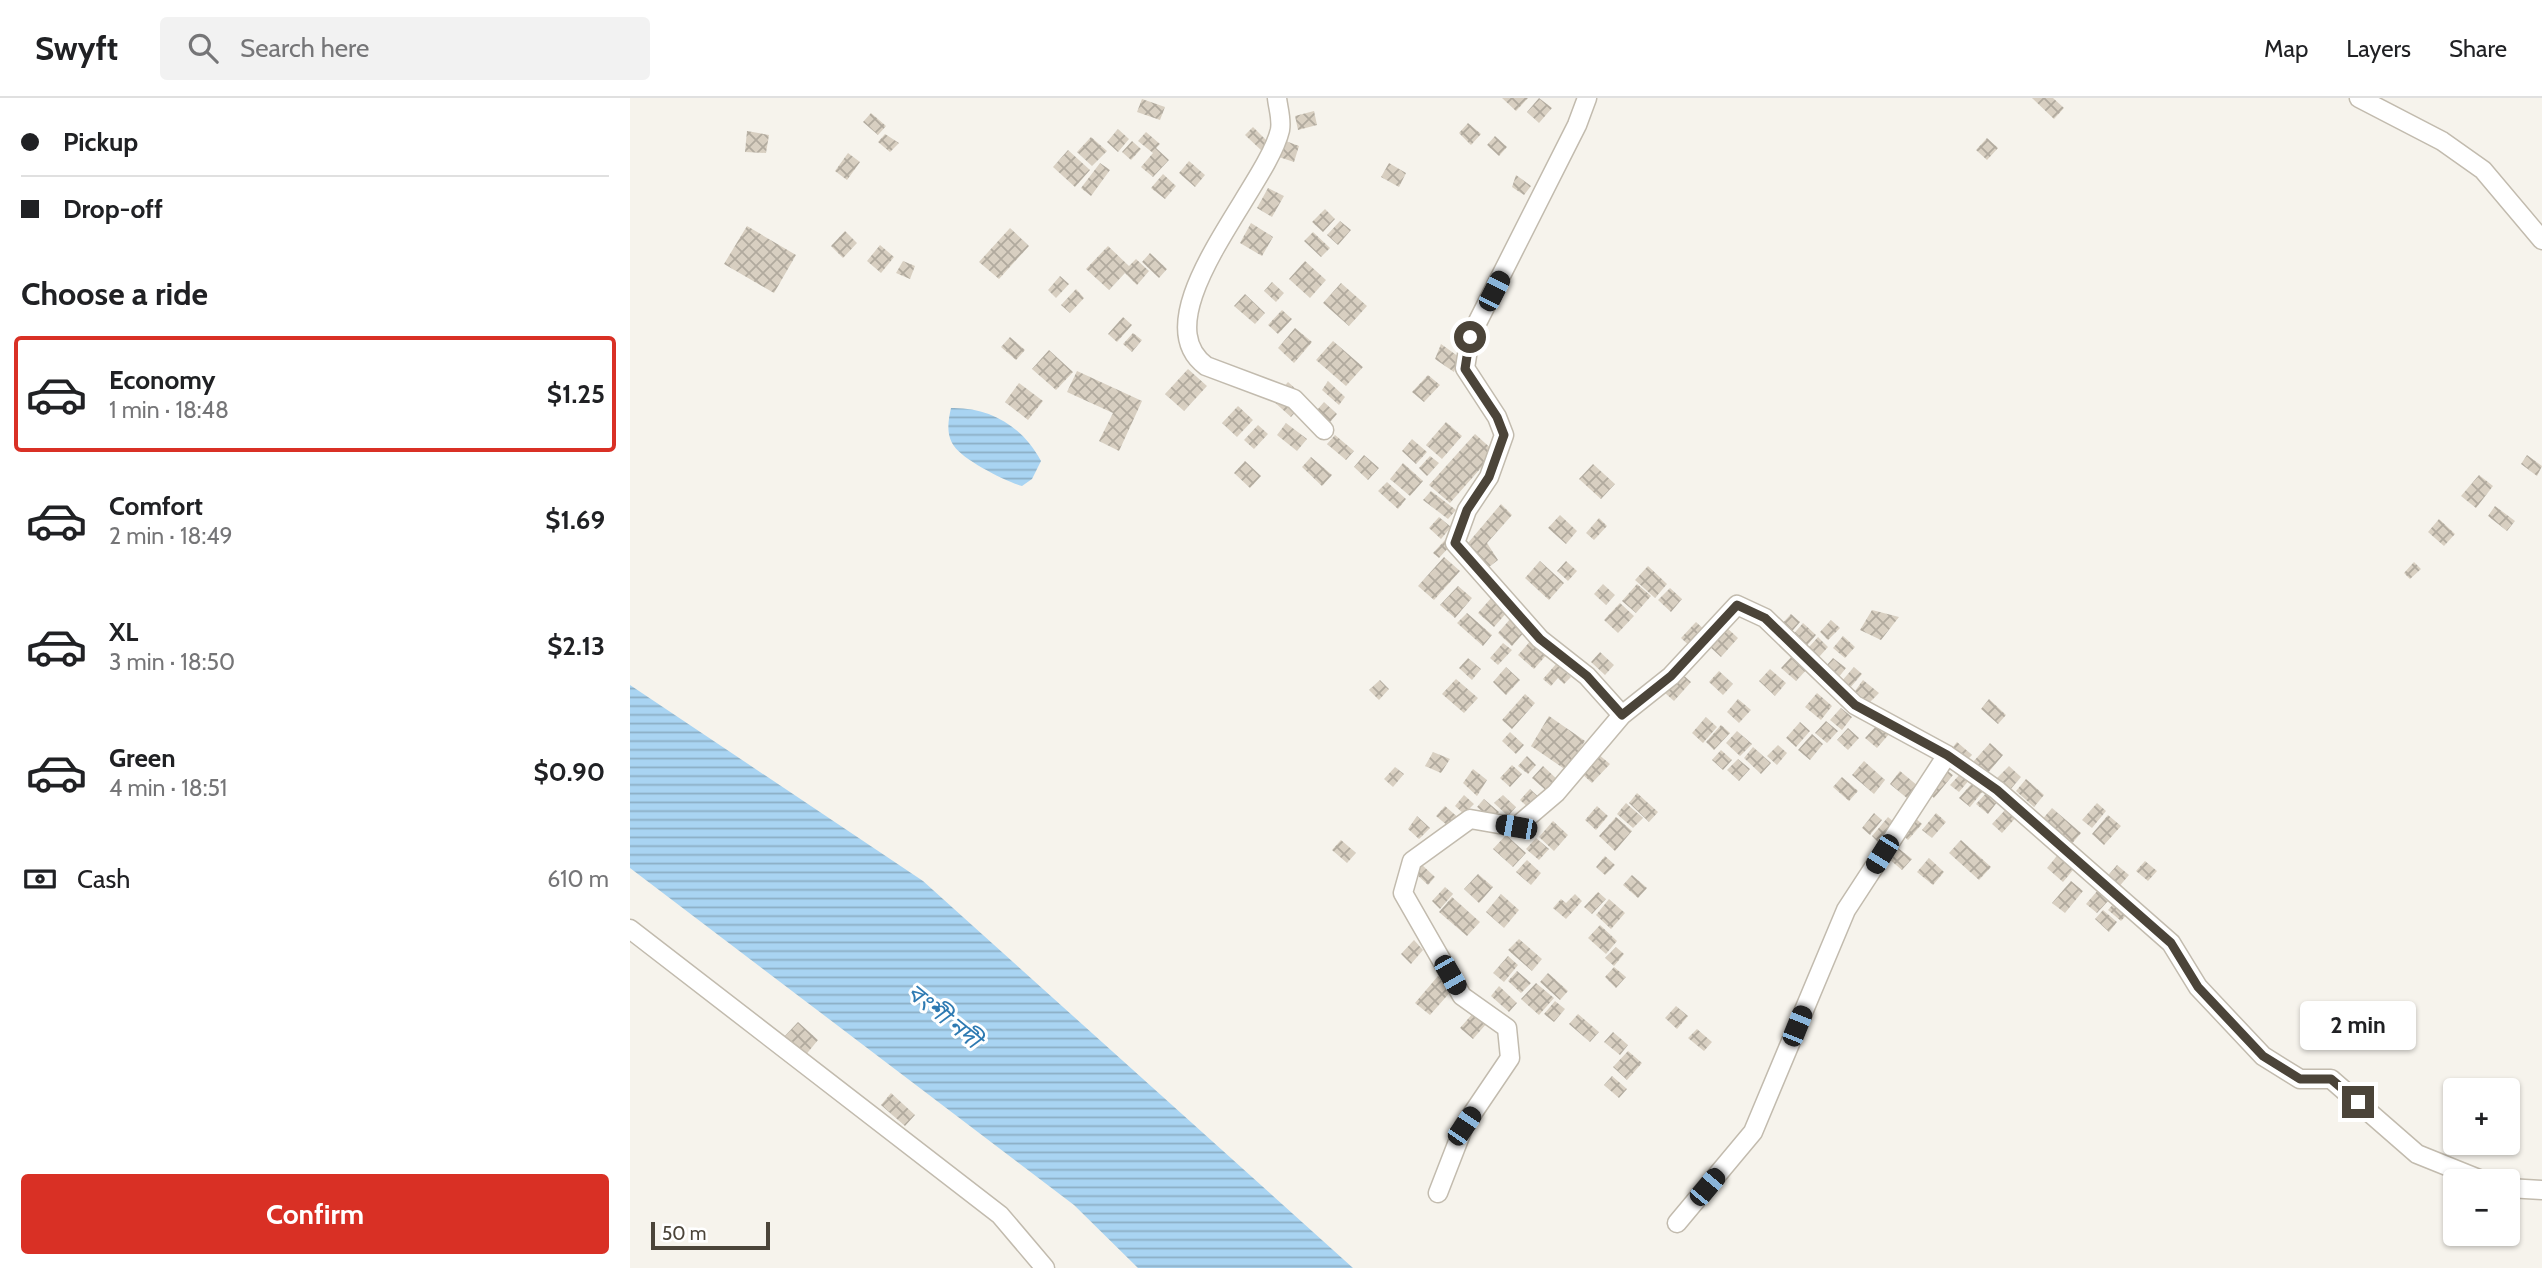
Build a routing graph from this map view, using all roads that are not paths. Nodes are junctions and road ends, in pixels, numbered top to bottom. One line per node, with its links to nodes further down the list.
1 (1277, 98): 5 (street)
2 (1587, 98): 6 (street)
3 (2359, 98): 4 (street)
4 (2542, 240)
5 (1324, 430)
6 (1622, 715): 7 (street); 12 (street)
7 (1947, 755): 9 (street); 13 (street)
8 (630, 929): 14 (street)
9 (2454, 1169)
10 (2520, 1189): 11 (street)
11 (2542, 1190)
12 (1438, 1194)
13 (1677, 1223)
14 (1045, 1268)

